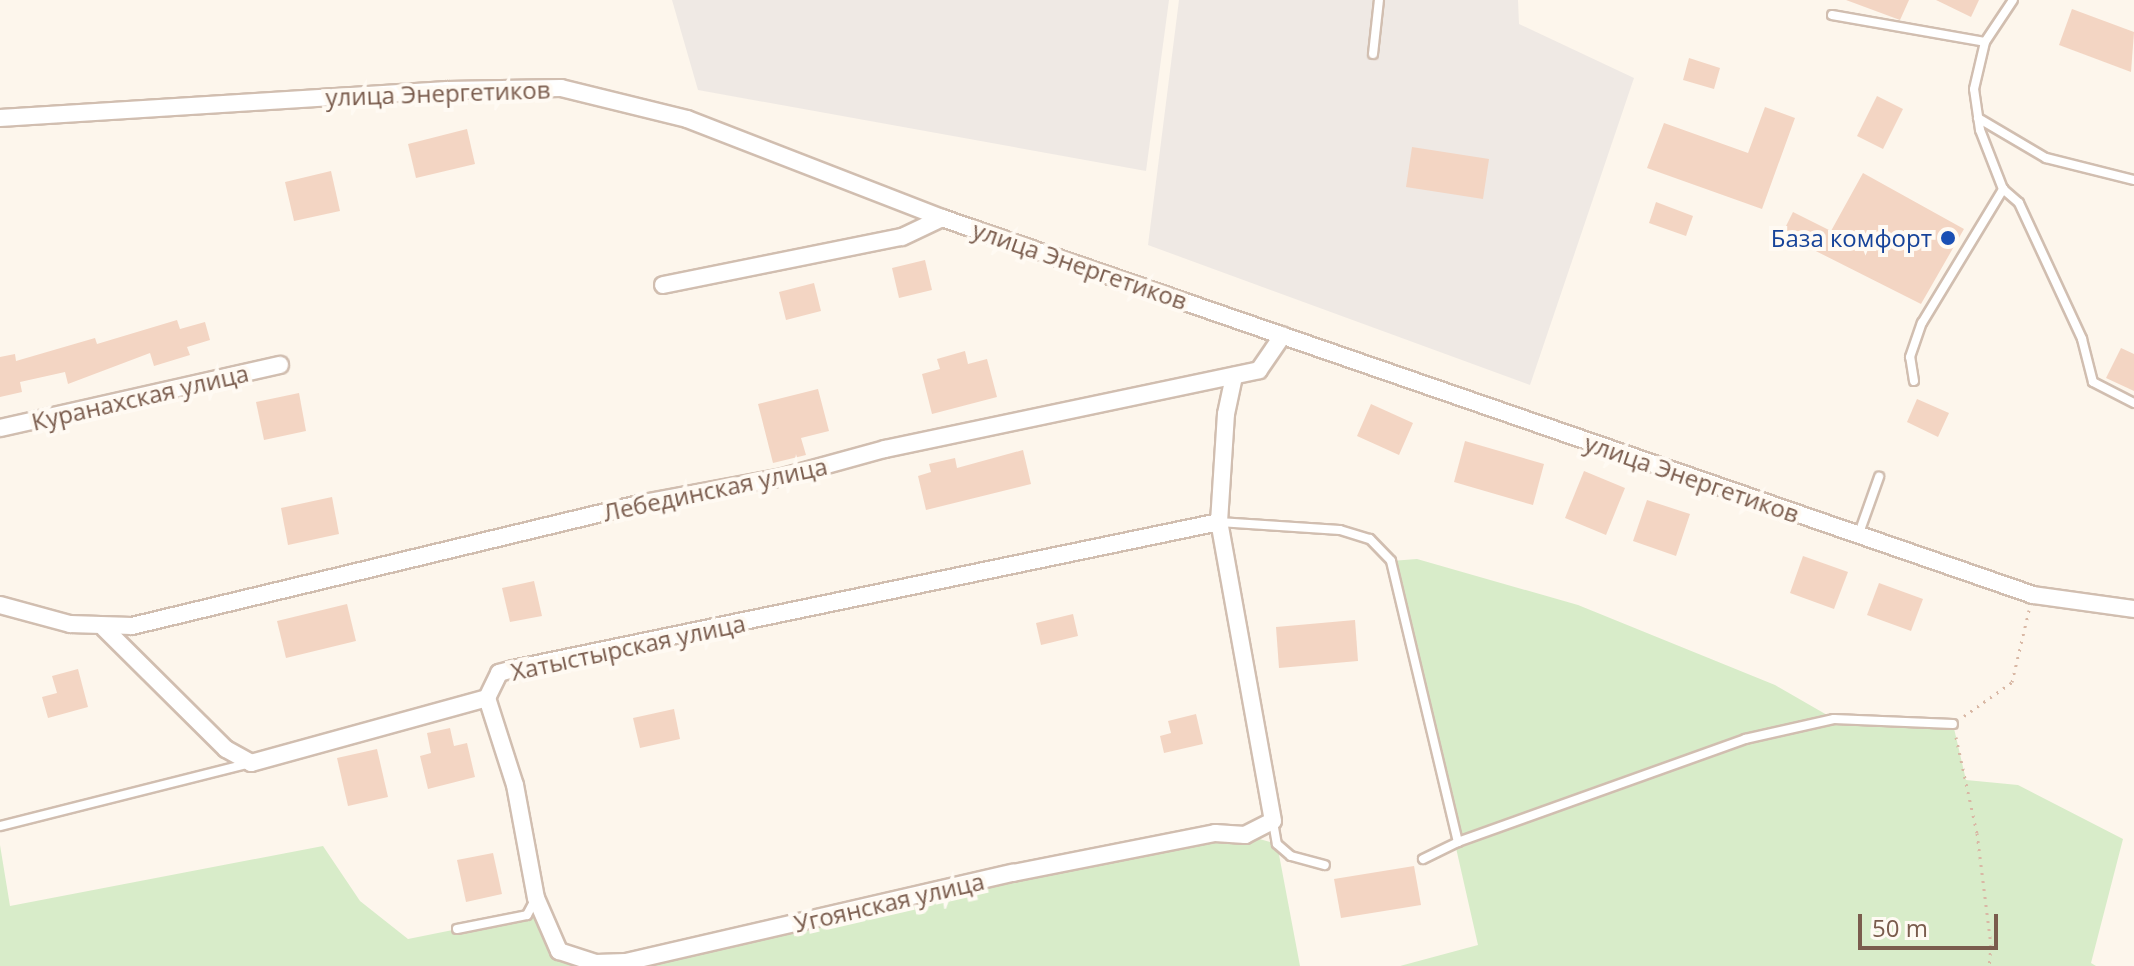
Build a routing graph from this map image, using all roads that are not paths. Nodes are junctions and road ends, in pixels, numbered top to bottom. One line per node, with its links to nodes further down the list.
1 (1379, 0): 5 (lane)
2 (2013, 0): 4 (lane)
3 (1832, 15): 4 (lane)
4 (1985, 42): 7 (lane)
5 (1373, 54)
6 (0, 118): 10 (street, улица Энергетиков)
7 (1978, 118): 8 (lane); 9 (lane)
8 (2134, 180)
9 (2003, 189): 15 (lane); 16 (lane)
10 (942, 218): 11 (street); 12 (street, улица Энергетиков)
11 (663, 285)
12 (1283, 335): 14 (street, Лебединская улица); 20 (street, улица Энергетиков)
13 (280, 365): 17 (street, Куранахская улица)
14 (1234, 376): 19 (street); 23 (street, Лебединская улица)
15 (1914, 381)
16 (2134, 403)
17 (0, 428)
18 (1879, 477): 20 (lane)
19 (1219, 522): 24 (street, Хатыстырская улица); 27 (street); 29 (lane)
20 (1858, 536): 22 (street, улица Энергетиков)
21 (0, 605): 23 (street, Лебединская улица)
22 (2134, 609)
23 (104, 628): 26 (street)
24 (487, 698): 26 (street, Хатыстырская улица); 32 (street)
25 (1953, 724): 29 (lane)
26 (251, 763): 28 (lane)
27 (1273, 821): 31 (lane); 34 (street, Угоянская улица)
28 (0, 826)
29 (1458, 842): 30 (lane)
30 (1423, 859)
31 (1325, 865)
32 (536, 898): 33 (lane); 34 (street, Угоянская улица)
33 (457, 929)
34 (626, 964)

